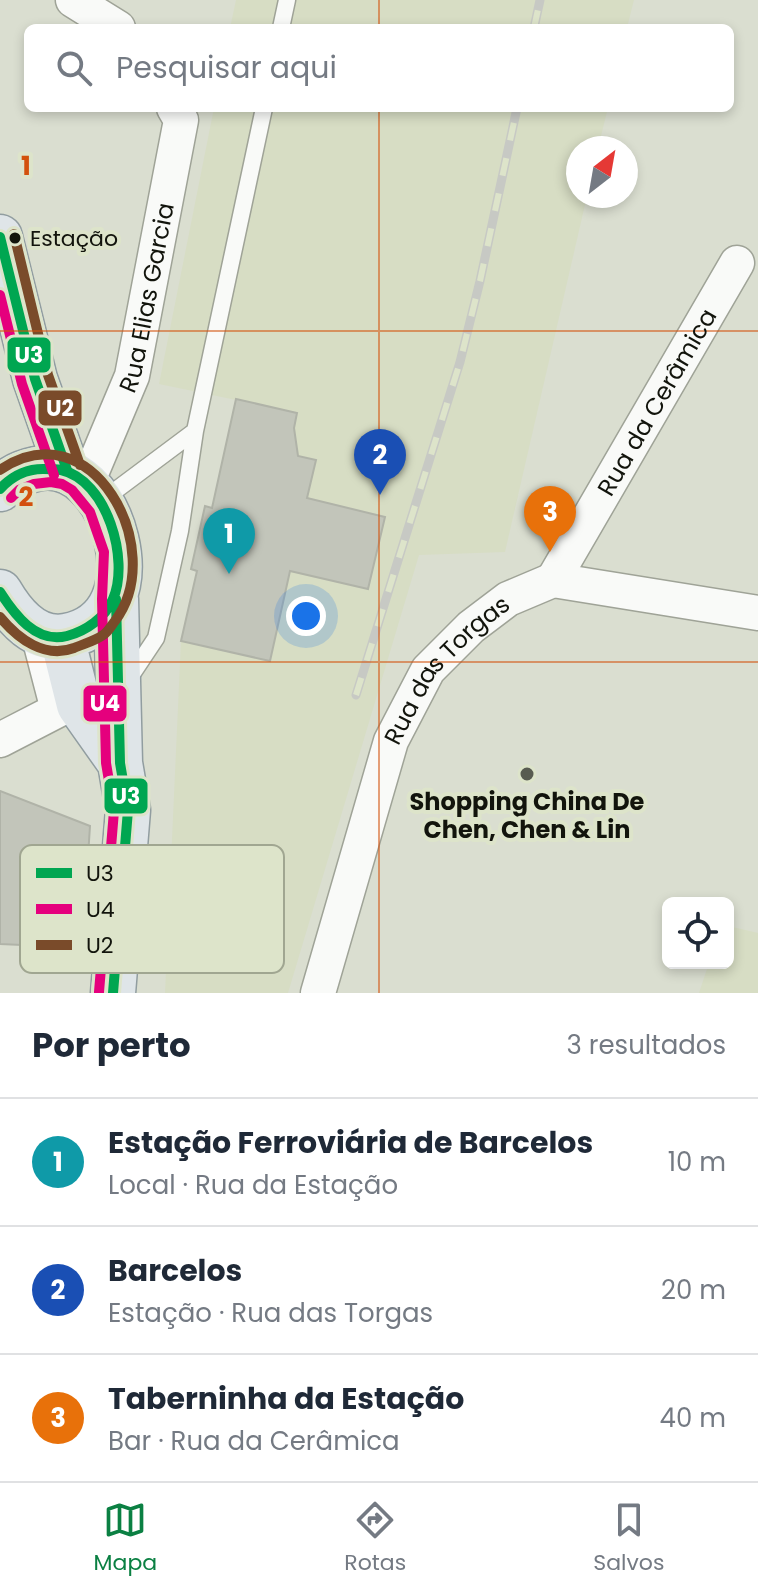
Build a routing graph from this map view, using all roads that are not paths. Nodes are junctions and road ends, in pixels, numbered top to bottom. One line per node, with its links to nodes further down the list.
1 (73, 0): 3 (street)
2 (287, 0): 4 (lane)
3 (112, 24)
4 (282, 24)
5 (176, 112): 11 (street, Rua Elias Garcia)
6 (263, 112): 9 (lane)
7 (0, 237): 11 (main road)
8 (737, 263): 12 (street, Rua da Cerâmica)
9 (195, 431): 11 (lane); 17 (lane)
10 (1, 479): 11 (main road)
11 (85, 485): 14 (main road)
12 (553, 580): 15 (street); 22 (street, Rua das Torgas)
13 (0, 592): 16 (main road)
14 (116, 599): 16 (main road); 17 (main road)
15 (758, 613)
16 (50, 635): 17 (main road)
17 (85, 703): 18 (street); 19 (main road)
18 (0, 740)
19 (125, 845)
20 (115, 973): 21 (main road)
21 (113, 993)
22 (318, 993)

